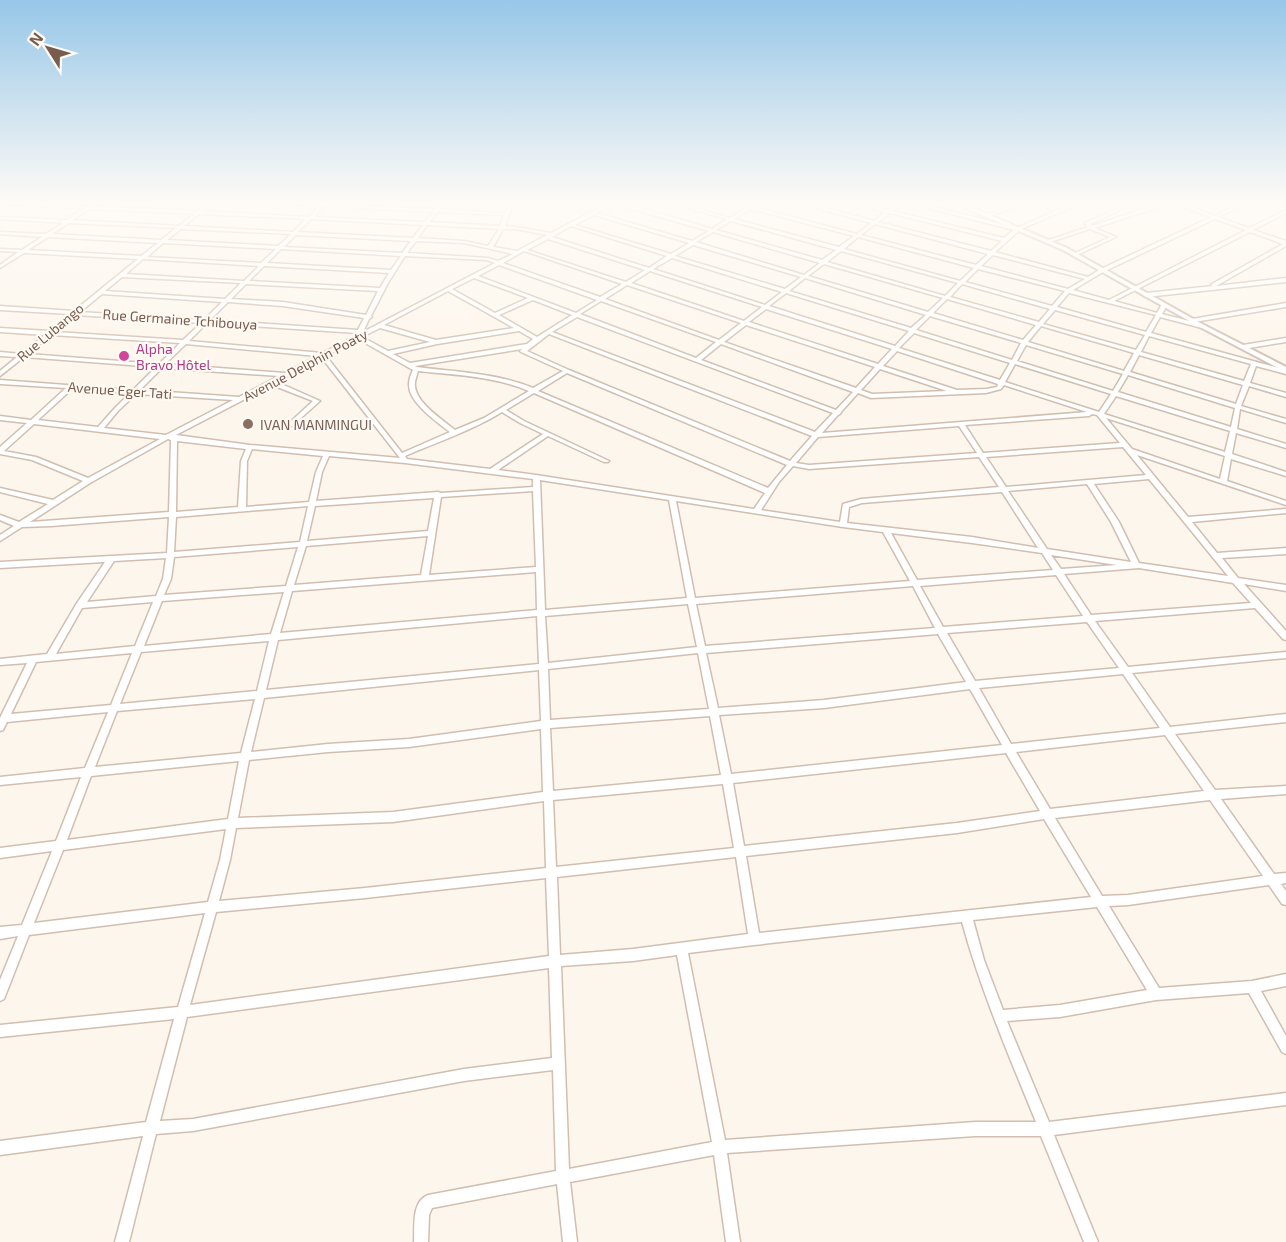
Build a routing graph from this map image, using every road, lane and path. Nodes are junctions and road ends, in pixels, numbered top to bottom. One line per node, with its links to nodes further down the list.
1 (141, 259): 29 (street, Rue Lubango)
2 (162, 259): 24 (street)
3 (269, 259): 24 (street)
4 (401, 259): 28 (street)
5 (470, 259): 23 (street)
6 (506, 259): 23 (street, Avenue Delphin Poaty)
7 (546, 259): 37 (street)
8 (618, 259): 26 (street)
9 (668, 259): 26 (street)
10 (681, 259): 45 (street)
11 (744, 259): 31 (street)
12 (813, 259): 22 (street)
13 (828, 259): 22 (street)
14 (874, 259): 36 (street)
15 (943, 259): 25 (street)
16 (986, 259): 25 (street)
17 (1015, 259): 32 (street)
18 (1083, 259): 27 (street)
19 (1127, 259): 27 (street)
20 (1192, 259): 40 (street)
21 (1259, 259): 39 (street)
22 (824, 262): 31 (street); 48 (street)
23 (499, 263): 30 (street, Avenue Delphin Poaty); 50 (street)
24 (264, 264): 28 (street); 35 (street)
25 (977, 268): 36 (street); 43 (street)
26 (651, 270): 37 (street); 54 (street)
27 (1101, 271): 32 (street); 40 (street)
28 (393, 272): 42 (street)
29 (121, 275): 35 (street); 44 (street, Rue Lubango)
30 (473, 276): 41 (street, Avenue Delphin Poaty); 47 (street)
31 (803, 277): 45 (street); 58 (street)
32 (1088, 278): 43 (street)
33 (1286, 280): 34 (street)
34 (1276, 281): 38 (street); 39 (street)
35 (246, 282): 42 (street); 49 (street)
36 (962, 283): 48 (street); 56 (street)
37 (629, 284): 50 (street); 65 (street)
38 (1286, 286)
39 (1212, 287): 46 (street)
40 (1133, 288): 46 (street); 51 (street)
41 (448, 289): 59 (street); 67 (street, Avenue Delphin Poaty)
42 (382, 290): 62 (street)
43 (1068, 291): 51 (street); 56 (street)
44 (99, 292): 49 (street); 57 (street, Rue Lubango)
45 (785, 292): 54 (street); 71 (street)
46 (1146, 295): 52 (street)
47 (531, 299): 59 (street); 61 (street)
48 (947, 299): 58 (street); 66 (street)
49 (229, 300): 62 (street); 63 (street)
50 (601, 300): 61 (street); 78 (street)
51 (1108, 302): 60 (street)
52 (1164, 305): 60 (street); 64 (street)
53 (1286, 305): 64 (street)
54 (763, 307): 65 (street); 84 (street)
55 (0, 308): 57 (street, Rue Germaine Tchibouya)
56 (1052, 308): 66 (street); 75 (street)
57 (74, 312): 63 (street, Rue Germaine Tchibouya); 73 (street, Rue Lubango)
58 (930, 314): 71 (street); 81 (street)
59 (495, 315): 69 (street)
60 (1159, 315): 68 (street); 75 (street)
61 (576, 316): 72 (street); 90 (street)
62 (369, 317): 74 (street)
63 (207, 321): 74 (street, Rue Germaine Tchibouya); 79 (street)
64 (1192, 321): 68 (street)
65 (744, 323): 78 (street); 95 (street)
66 (1040, 324): 81 (street); 85 (street)
67 (380, 326): 74 (street, Avenue Delphin Poaty); 80 (street)
68 (1202, 326): 83 (street)
69 (520, 329): 76 (street); 80 (street)
70 (0, 330): 73 (street)
71 (912, 331): 84 (street); 91 (street)
72 (548, 333): 76 (street); 126 (street)
73 (49, 334): 79 (street); 88 (street, Rue Lubango)
74 (359, 334): 86 (street); 89 (street, Avenue Delphin Poaty)
75 (1148, 335): 85 (street); 93 (street)
76 (537, 339): 82 (street)
77 (1286, 340): 83 (street)
78 (723, 341): 90 (street); 106 (street)
79 (186, 342): 89 (street); 92 (street)
80 (438, 342): 86 (street)
81 (1025, 342): 91 (street); 98 (street)
82 (528, 345): 94 (street); 97 (street)
83 (1243, 347): 96 (street)
84 (896, 349): 95 (street); 104 (street)
85 (1139, 352): 98 (street); 103 (street)
86 (388, 353): 94 (street)
87 (0, 354): 88 (street)
88 (22, 355): 92 (street); 99 (street, Rue Lubango)
89 (322, 355): 100 (street, Avenue Delphin Poaty); 135 (street)
90 (697, 360): 115 (street)
91 (1012, 362): 104 (street); 110 (street)
92 (164, 364): 100 (street); 108 (street)
93 (1254, 364): 96 (street); 103 (street)
94 (413, 367): 107 (street); 124 (street)
95 (879, 369): 106 (street); 109 (street)
96 (1286, 370)
97 (567, 371): 107 (street); 137 (street)
98 (1127, 372): 110 (street); 113 (street)
99 (0, 374)
100 (285, 375): 102 (street, Avenue Delphin Poaty)
101 (0, 382): 105 (street, Avenue Eger Tati)
102 (272, 382): 112 (street, Avenue Delphin Poaty); 121 (street)
103 (1245, 383): 111 (street); 113 (street)
104 (1003, 384): 109 (street); 116 (street)
105 (71, 387): 108 (street, Avenue Eger Tati); 119 (street)
106 (858, 390): 109 (street); 115 (street)
107 (537, 391): 114 (street); 148 (street)
108 (135, 392): 112 (street, Avenue Eger Tati); 122 (street)
109 (959, 393)
110 (1115, 393): 116 (street); 123 (street)
111 (1286, 395)
112 (240, 399): 127 (street, Avenue Delphin Poaty)
113 (1238, 406): 118 (street); 123 (street)
114 (502, 410): 124 (street); 125 (street)
115 (838, 413): 126 (street)
116 (1098, 414): 120 (street); 130 (street); 134 (street)
117 (0, 418): 119 (street)
118 (1286, 421)
119 (32, 422): 122 (street); 131 (street)
120 (960, 423): 126 (street); 133 (street)
121 (290, 425)
122 (100, 428): 127 (street)
123 (1233, 429): 128 (street); 134 (street)
124 (455, 434): 135 (street)
125 (547, 434): 136 (street); 138 (street)
126 (816, 435): 137 (street)
127 (172, 437): 129 (street); 142 (street, Avenue Delphin Poaty); 157 (street)
128 (1286, 446)
129 (250, 447): 132 (street); 154 (street)
130 (1126, 448): 133 (street); 141 (street); 143 (street)
131 (0, 452): 142 (street)
132 (327, 453): 135 (street); 152 (street)
133 (981, 456): 137 (street); 146 (street)
134 (1228, 456): 139 (street); 143 (street)
135 (403, 458): 138 (street)
136 (606, 461)
137 (791, 464): 148 (street)
138 (490, 472): 140 (street)
139 (1286, 474)
140 (536, 477): 145 (street); 150 (street)
141 (1150, 477): 144 (street); 159 (street)
142 (88, 481): 151 (street, Avenue Delphin Poaty)
143 (1223, 481): 153 (street)
144 (1089, 482): 146 (street); 172 (street)
145 (537, 489): 149 (street); 173 (street)
146 (1004, 489): 161 (street); 166 (street)
147 (0, 490): 151 (street)
148 (770, 492): 155 (street)
149 (438, 495): 152 (street); 163 (street)
150 (672, 499): 155 (street); 181 (street)
151 (54, 503): 160 (street, Avenue Delphin Poaty)
152 (311, 503): 154 (street); 165 (street)
153 (1286, 503)
154 (242, 509): 157 (street)
155 (757, 510): 161 (street)
156 (1286, 511): 159 (street)
157 (174, 514): 160 (street); 168 (street)
158 (0, 517): 160 (street)
159 (1186, 520): 169 (street)
160 (19, 525): 164 (street, Avenue Delphin Poaty)
161 (843, 525): 162 (street)
162 (886, 530): 166 (street); 177 (street)
163 (430, 533): 165 (street); 175 (street)
164 (0, 538)
165 (303, 543): 168 (street); 179 (street)
166 (1044, 551): 172 (street); 174 (street)
167 (1286, 551): 169 (street)
168 (172, 555): 170 (street); 180 (street)
169 (1215, 556): 176 (street)
170 (111, 559): 171 (street); 182 (street)
171 (0, 565)
172 (1137, 566): 174 (street); 176 (street)
173 (539, 569): 175 (street); 184 (street)
174 (1059, 573): 177 (street); 185 (street)
175 (425, 576): 179 (street)
176 (1236, 581): 178 (street); 183 (street)
177 (915, 583): 181 (street); 186 (street)
178 (1286, 588)
179 (288, 589): 180 (street); 188 (street)
180 (160, 598): 182 (street); 189 (street)
181 (691, 602): 184 (street); 190 (street)
182 (80, 605): 192 (street)
183 (1257, 605): 185 (street); 187 (street)
184 (540, 613): 188 (street); 195 (street)
185 (1088, 617): 186 (street); 196 (street)
186 (941, 631): 190 (street); 197 (street)
187 (1286, 637)
188 (274, 638): 189 (street); 198 (street)
189 (140, 649): 192 (street); 199 (street)
190 (700, 651): 195 (street); 200 (street)
191 (1286, 655): 196 (street)
192 (50, 657): 193 (street)
193 (34, 658): 194 (street); 201 (street)
194 (0, 662)
195 (544, 667): 198 (street); 203 (street)
196 (1126, 671): 197 (street); 205 (street)
197 (972, 685): 200 (street); 206 (street)
198 (262, 693): 199 (street); 207 (street)
199 (115, 707): 201 (street); 208 (street)
200 (712, 712): 203 (street); 209 (street)
201 (5, 718): 204 (street)
202 (1286, 718): 205 (street)
203 (547, 724): 207 (street); 213 (street)
204 (0, 727)
205 (1169, 731): 206 (street); 212 (street)
206 (1009, 749): 209 (street); 214 (street)
207 (245, 757): 208 (street); 215 (street)
208 (88, 771): 210 (street); 216 (street)
209 (726, 779): 213 (street); 217 (street)
210 (0, 781)
211 (1286, 790): 212 (street)
212 (1211, 795): 214 (street); 221 (street)
213 (549, 796): 215 (street); 219 (street)
214 (1047, 814): 217 (street); 223 (street)
215 (233, 823): 216 (street); 224 (street)
216 (59, 845): 218 (street); 226 (street)
217 (742, 851): 219 (street); 228 (street)
218 (0, 853)
219 (551, 872): 224 (street); 230 (street)
220 (1286, 878): 221 (street)
221 (1273, 880): 222 (street); 223 (street)
222 (1286, 900)
223 (1100, 901): 225 (street); 233 (street)
224 (211, 907): 226 (street); 235 (street)
225 (966, 916): 228 (street); 236 (street)
226 (26, 930): 227 (street); 234 (street)
227 (0, 933)
228 (754, 939): 229 (street)
229 (681, 948): 230 (street); 243 (street)
230 (555, 961): 235 (street); 239 (street)
231 (1286, 980): 232 (street)
232 (1252, 987): 233 (street); 238 (street)
233 (1156, 994): 236 (street)
234 (0, 995)
235 (183, 1012): 237 (street); 241 (street)
236 (999, 1016): 242 (street)
237 (0, 1031)
238 (1286, 1048)
239 (559, 1063): 241 (street); 245 (street)
240 (1286, 1099): 242 (street)
241 (152, 1128): 244 (street); 246 (street)
242 (1047, 1129): 243 (street); 250 (street)
243 (720, 1147): 245 (street); 249 (street)
244 (0, 1148)
245 (563, 1174): 247 (street); 248 (street)
246 (122, 1242)
247 (421, 1242)
248 (570, 1242)
249 (734, 1242)
250 (1091, 1242)

